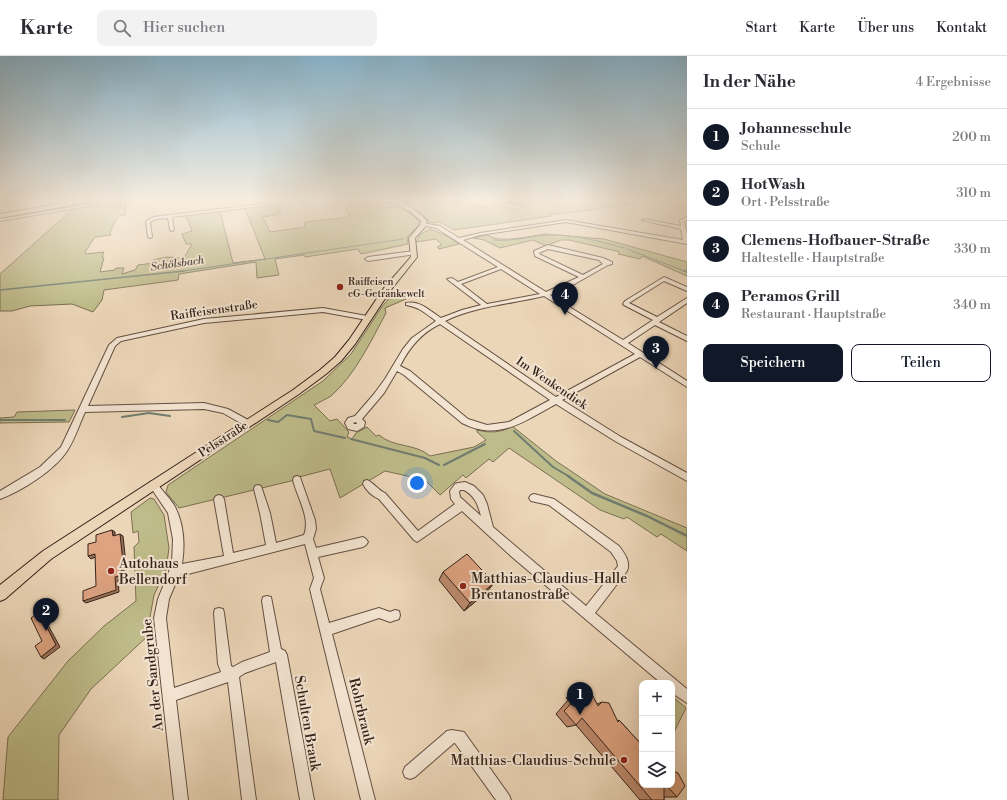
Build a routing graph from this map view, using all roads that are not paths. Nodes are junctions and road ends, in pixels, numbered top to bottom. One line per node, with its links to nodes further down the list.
1 (413, 235): 7 (main road)
2 (450, 235): 5 (street)
3 (477, 235): 5 (street)
4 (644, 235): 6 (street)
5 (458, 240): 9 (street)
6 (686, 242)
7 (414, 253): 8 (street); 19 (main road, Pelsstraße)
8 (368, 259)
9 (502, 268): 12 (street); 14 (street)
10 (583, 276): 10 (street); 14 (street)
11 (450, 279): 12 (street)
12 (457, 284): 17 (street)
13 (687, 289): 21 (street)
14 (544, 294): 17 (street); 23 (street)
15 (687, 300): 18 (street)
16 (408, 304): 20 (street, Im Wenkendiek)
17 (485, 305): 20 (street)
18 (684, 306): 21 (street)
19 (367, 318): 28 (street, Raiffeisenstraße); 30 (main road, Pelsstraße)
20 (439, 321): 25 (street); 27 (street, Im Wenkendiek)
21 (656, 321): 22 (street); 23 (street)
22 (687, 339)
23 (622, 344): 24 (street)
24 (640, 355): 26 (street); 27 (street)
25 (396, 367): 27 (street); 29 (street)
26 (687, 384)
27 (556, 400): 31 (street, Im Wenkendiek)
28 (83, 409): 30 (street); 36 (street, Raiffeisenstraße)
29 (357, 419)
30 (247, 423): 34 (main road, Pelsstraße)
31 (687, 477)
32 (297, 480): 41 (street, Rohrbrauk)
33 (367, 484): 39 (street)
34 (153, 485): 46 (street, An der Sandgrube); 47 (main road, Pelsstraße)
35 (258, 489): 43 (street)
36 (0, 496)
37 (219, 498): 45 (street)
38 (534, 498): 50 (street)
39 (462, 505): 40 (street); 40 (street)
40 (488, 529): 50 (street)
41 (308, 538): 43 (street); 44 (street, Rohrbrauk)
42 (363, 542): 44 (street)
43 (272, 548): 45 (street)
44 (312, 554): 52 (street, Rohrbrauk)
45 (229, 558): 46 (street)
46 (176, 570): 57 (street, An der Sandgrube)
47 (0, 594)
48 (267, 601): 53 (street, Schulten Brauk)
49 (219, 613): 54 (street)
50 (587, 614): 55 (street)
51 (395, 615): 52 (street)
52 (326, 630): 63 (street, Rohrbrauk)
53 (276, 656): 54 (street); 62 (street, Schulten Brauk)
54 (233, 674): 57 (street); 61 (street)
55 (666, 680)
56 (675, 687): 58 (street)
57 (168, 696): 60 (street, An der Sandgrube)
58 (687, 697)
59 (410, 772): 64 (street)
60 (181, 800)
61 (249, 800)
62 (307, 800)
63 (368, 800)
64 (504, 800)

